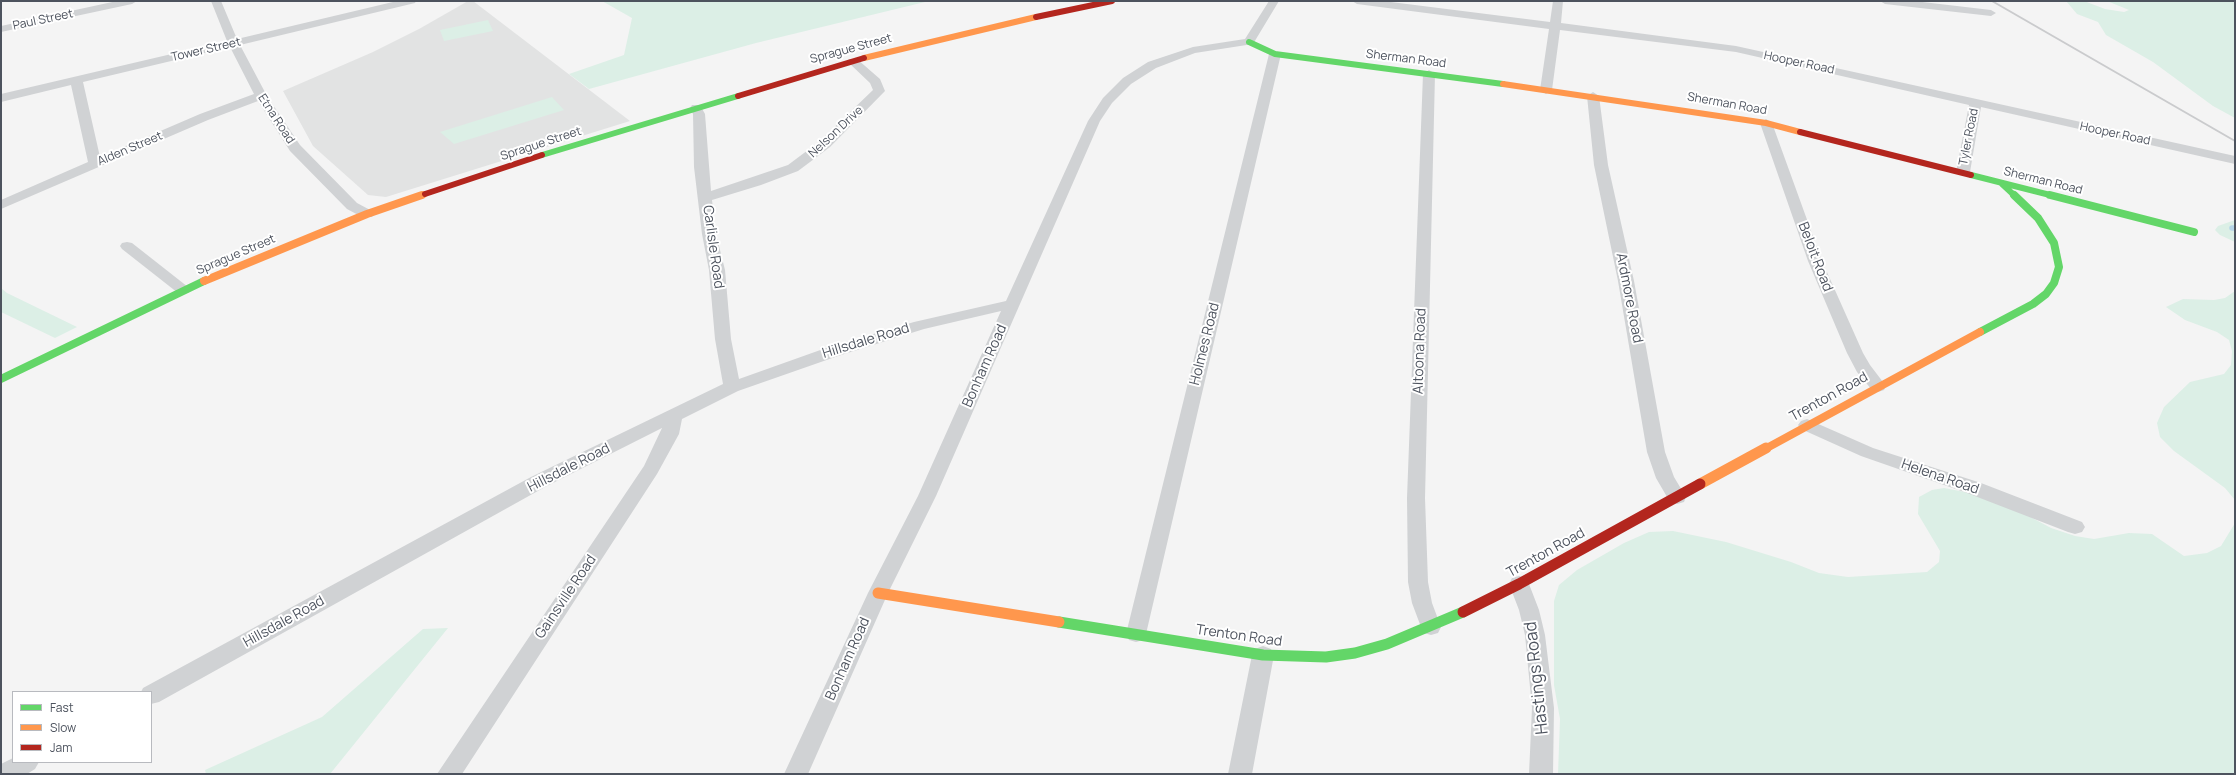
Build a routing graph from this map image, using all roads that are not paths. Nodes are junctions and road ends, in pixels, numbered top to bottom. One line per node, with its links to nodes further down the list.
1 (132, 1): 11 (street, Paul Street)
2 (216, 1): 13 (street, Etna Road)
3 (411, 1): 13 (street, Tower Street)
4 (1112, 1): 15 (street, Sprague Street)
5 (1274, 1): 12 (street)
6 (1357, 1): 10 (street, Hooper Road)
7 (1558, 1): 10 (street)
8 (1885, 1): 9 (street)
9 (1991, 13)
10 (1555, 25): 18 (street); 22 (street, Hooper Road)
11 (1, 29)
12 (1249, 42): 14 (street, Sherman Road); 35 (street, Bonham Road)
13 (234, 44): 17 (street, Tower Street); 19 (street, Etna Road)
14 (1275, 54): 16 (street, Sherman Road); 46 (street, Holmes Road)
15 (853, 61): 23 (street, Sprague Street); 29 (street, Nelson Drive)
16 (1429, 74): 18 (street, Sherman Road); 45 (street, Altoona Road)
17 (76, 80): 21 (street, Tower Street); 26 (street)
18 (1546, 90): 20 (street, Sherman Road)
19 (261, 96): 26 (street, Alden Street); 31 (street, Etna Road)
20 (1593, 96): 24 (street, Sherman Road); 41 (street, Ardmore Road)
21 (1, 98)
22 (1976, 103): 25 (street, Hooper Road); 27 (street, Tyler Road)
23 (696, 108): 29 (street, Carlisle Road); 31 (street, Sprague Street)
24 (1766, 122): 27 (street, Sherman Road); 37 (street, Beloit Road)
25 (2235, 160)
26 (95, 164): 30 (street, Alden Street)
27 (1963, 172): 28 (street, Sherman Road)
28 (2001, 183): 32 (street, Sherman Road); 37 (street, Trenton Road)
29 (706, 197): 38 (street, Carlisle Road)
30 (1, 206)
31 (367, 214): 34 (street, Sprague Street)
32 (2194, 232)
33 (127, 246): 34 (street)
34 (183, 290): 36 (street, Sprague Street)
35 (1013, 304): 38 (street, Hillsdale Road); 44 (street, Bonham Road)
36 (1, 379)
37 (1878, 386): 40 (street, Trenton Road)
38 (732, 387): 39 (street, Hillsdale Road)
39 (674, 415): 48 (street, Hillsdale Road); 51 (street, Gainsville Road)
40 (1807, 425): 41 (street, Trenton Road); 42 (street, Helena Road)
41 (1677, 497): 43 (street, Trenton Road)
42 (2075, 527)
43 (1519, 584): 45 (street, Trenton Road); 54 (street, Hastings Road)
44 (878, 593): 46 (street, Trenton Road); 52 (street, Bonham Road)
45 (1431, 627): 47 (street, Trenton Road)
46 (1136, 634): 47 (street, Trenton Road)
47 (1263, 655): 53 (street)
48 (152, 694)
49 (25, 763): 50 (street)
50 (4, 774)
51 (448, 774)
52 (796, 774)
53 (1240, 774)
54 (1541, 774)

